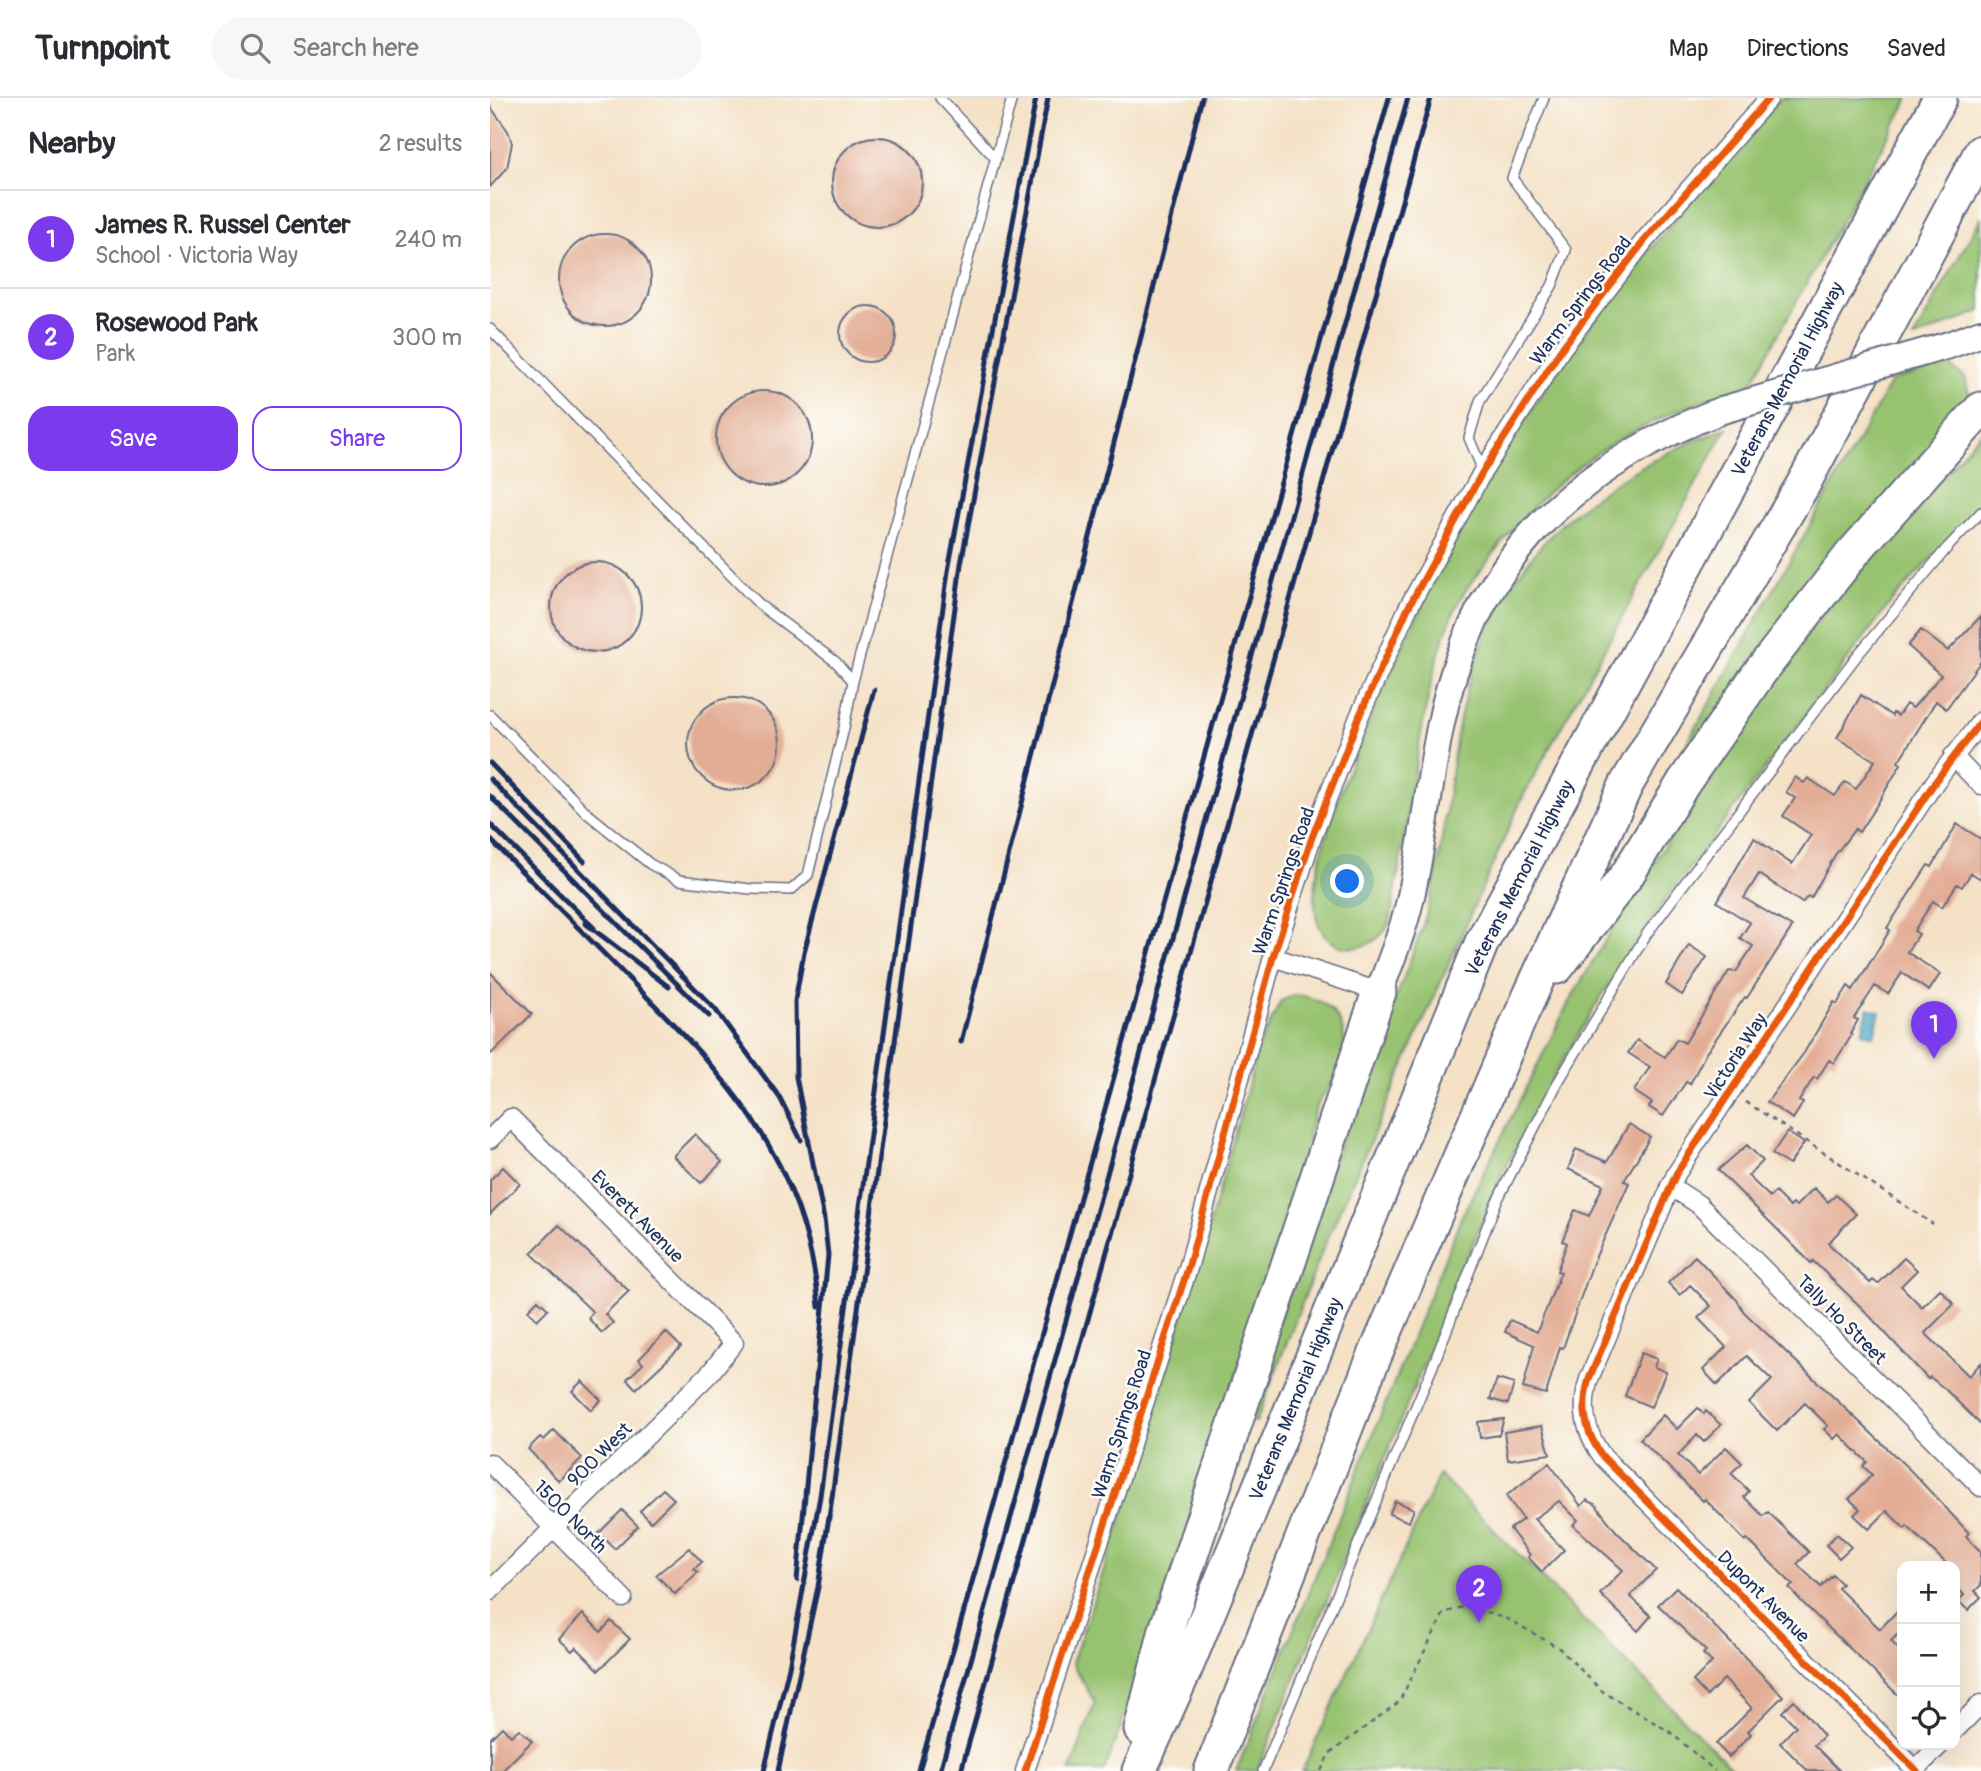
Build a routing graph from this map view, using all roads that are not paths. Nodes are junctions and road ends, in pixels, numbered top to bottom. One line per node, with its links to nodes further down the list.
1 (940, 98): 7 (lane)
2 (1012, 98): 7 (lane)
3 (1544, 98): 11 (lane)
4 (1769, 98): 11 (street, Warm Springs Road)
5 (1940, 98): 36 (highway, Veterans Memorial Highway)
6 (1981, 152): 20 (highway)
7 (996, 159): 13 (lane)
8 (490, 329): 13 (lane)
9 (1981, 333): 19 (main road, bridge)
10 (1981, 410): 20 (highway)
11 (1483, 471): 18 (street, Warm Springs Road)
12 (1981, 512): 38 (lane)
13 (853, 681): 14 (lane)
14 (490, 715)
15 (1981, 721): 16 (street, Victoria Way)
16 (1953, 756): 17 (street); 22 (street, Victoria Way)
17 (1981, 785)
18 (1273, 957): 19 (street); 34 (street, Warm Springs Road)
19 (1379, 992): 35 (highway)
20 (1522, 1013): 37 (highway)
21 (490, 1139): 23 (street, Everett Avenue)
22 (1670, 1186): 24 (street, Victoria Way); 26 (street, Tally Ho Street)
23 (734, 1343): 27 (street, 900 West)
24 (1591, 1440): 33 (street, Dupont Avenue)
25 (490, 1463): 27 (street, 1500 North)
26 (1981, 1487)
27 (554, 1528): 28 (street, 900 West); 29 (street, 1500 North)
28 (490, 1591)
29 (623, 1598)
30 (1981, 1704): 31 (street)
31 (1960, 1725)
32 (1935, 1750): 33 (street)
33 (1916, 1770)
34 (1025, 1771)
35 (1131, 1771)
36 (1139, 1771)
37 (1211, 1771)
38 (1263, 1771)

